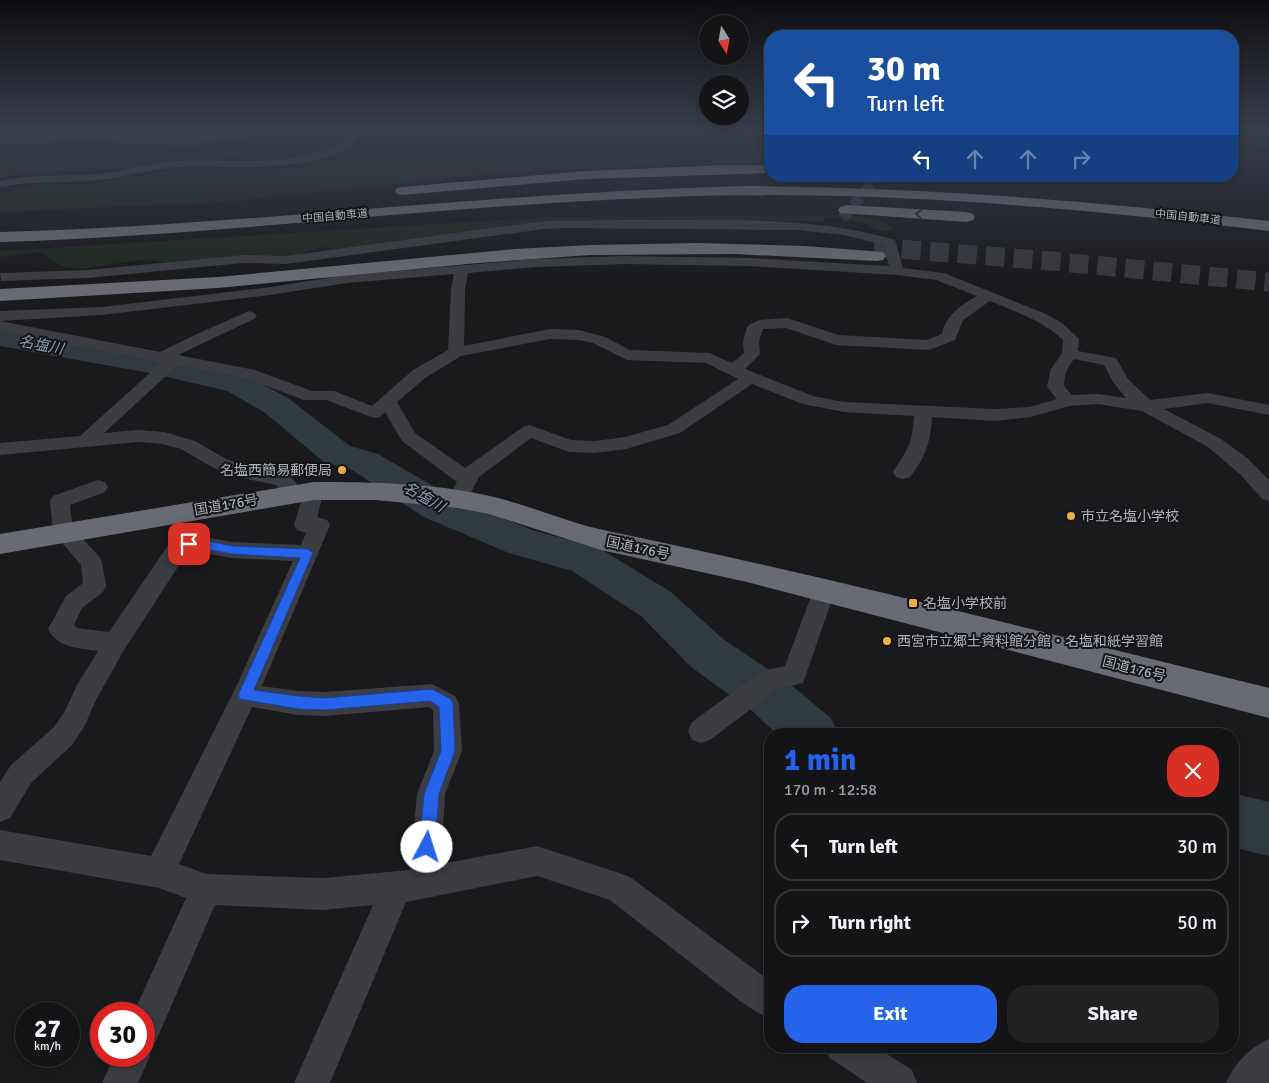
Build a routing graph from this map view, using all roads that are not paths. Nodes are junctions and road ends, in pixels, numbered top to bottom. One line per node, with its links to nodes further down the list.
1 (30, 180): 5 (street)
2 (522, 180): 6 (highway)
3 (764, 181): 12 (highway, 中国自動車道)
4 (842, 182): 11 (highway, 中国自動車道)
5 (0, 184)
6 (386, 193)
7 (653, 208): 15 (highway)
8 (826, 209): 10 (highway, one-way to 8)
9 (224, 211): 12 (highway)
10 (967, 216)
11 (1269, 216)
12 (110, 222): 13 (highway, 中国自動車道)
13 (0, 225)
14 (1269, 226): 15 (highway, 中国自動車道)
15 (0, 238)
16 (479, 267): 17 (street); 18 (street); 19 (street)
17 (462, 269): 23 (street); 26 (street)
18 (897, 271): 20 (street); 22 (street)
19 (588, 273)
20 (1, 280): 21 (highway)
21 (0, 294)
22 (989, 296): 27 (street); 29 (street)
23 (0, 316)
24 (249, 316): 28 (street)
25 (0, 326): 28 (street)
26 (456, 352): 29 (street); 30 (street)
27 (1070, 354): 31 (street); 32 (street)
28 (168, 358): 30 (street); 35 (street)
29 (742, 374): 34 (street); 39 (street)
30 (388, 401): 39 (street)
31 (1068, 401): 32 (street); 34 (street)
32 (1146, 406): 33 (street); 41 (street)
33 (1269, 410)
34 (923, 411): 37 (street)
35 (86, 440): 36 (street); 40 (street)
36 (0, 449)
37 (903, 472)
38 (98, 487): 42 (street)
39 (463, 490): 40 (highway, 国道176号); 45 (highway, 国道176号)
40 (304, 492): 42 (highway, 国道176号); 44 (street)
41 (1269, 494)
42 (63, 532): 43 (highway, 国道176号); 46 (street)
43 (0, 544)
44 (308, 553): 46 (street); 47 (street)
45 (824, 590): 48 (highway, 国道176号); 49 (street)
46 (115, 643): 50 (street)
47 (245, 695): 52 (street); 53 (street)
48 (1269, 703)
49 (701, 730)
50 (0, 808)
51 (0, 845): 52 (street)
52 (159, 873): 54 (street)
53 (410, 885): 54 (street); 55 (street); 61 (street)
54 (206, 889): 56 (street)
55 (764, 997)
56 (155, 1004)
57 (853, 1053): 62 (street)
58 (1269, 1057): 63 (street)
59 (127, 1067): 60 (street)
60 (120, 1083)
61 (312, 1083)
62 (899, 1083)
63 (1244, 1083)

